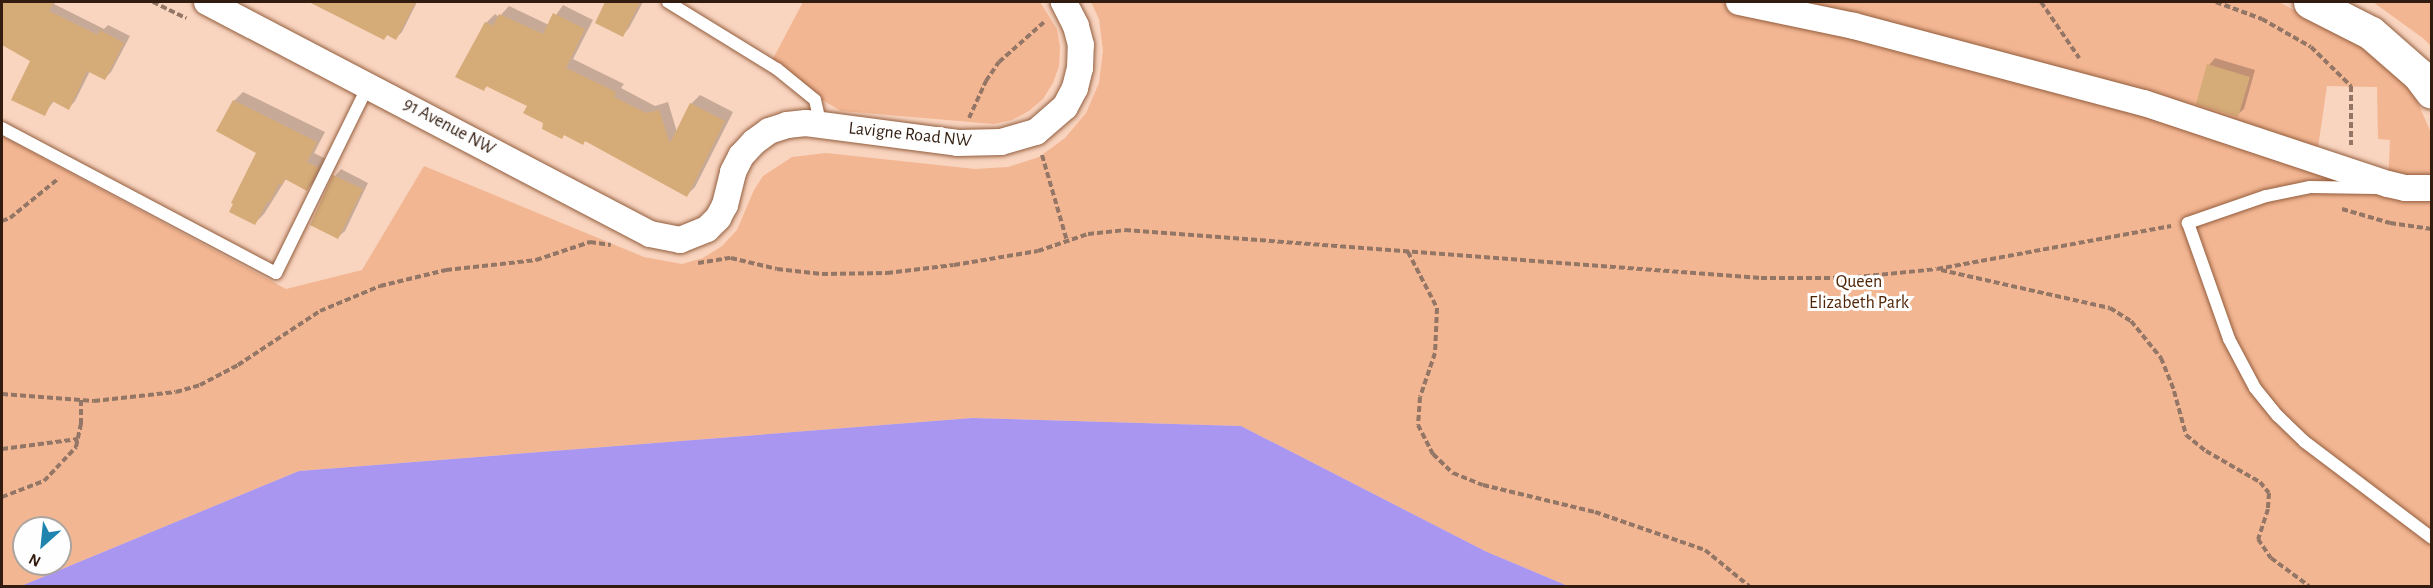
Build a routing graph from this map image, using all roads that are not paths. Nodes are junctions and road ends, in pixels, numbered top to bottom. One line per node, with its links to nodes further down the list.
1 (207, 2): 6 (street, 91 Avenue NW)
2 (668, 2): 8 (lane)
3 (1739, 2): 10 (street)
4 (2310, 2): 7 (main road)
5 (1065, 3): 8 (street, Lavigne Road NW)
6 (369, 84): 9 (lane); 12 (street, 91 Avenue NW)
7 (2432, 92)
8 (822, 126): 12 (street, Lavigne Road NW)
9 (2, 128)
10 (2405, 188): 11 (street); 13 (lane)
11 (2432, 188)
12 (694, 236)
13 (2432, 538)

